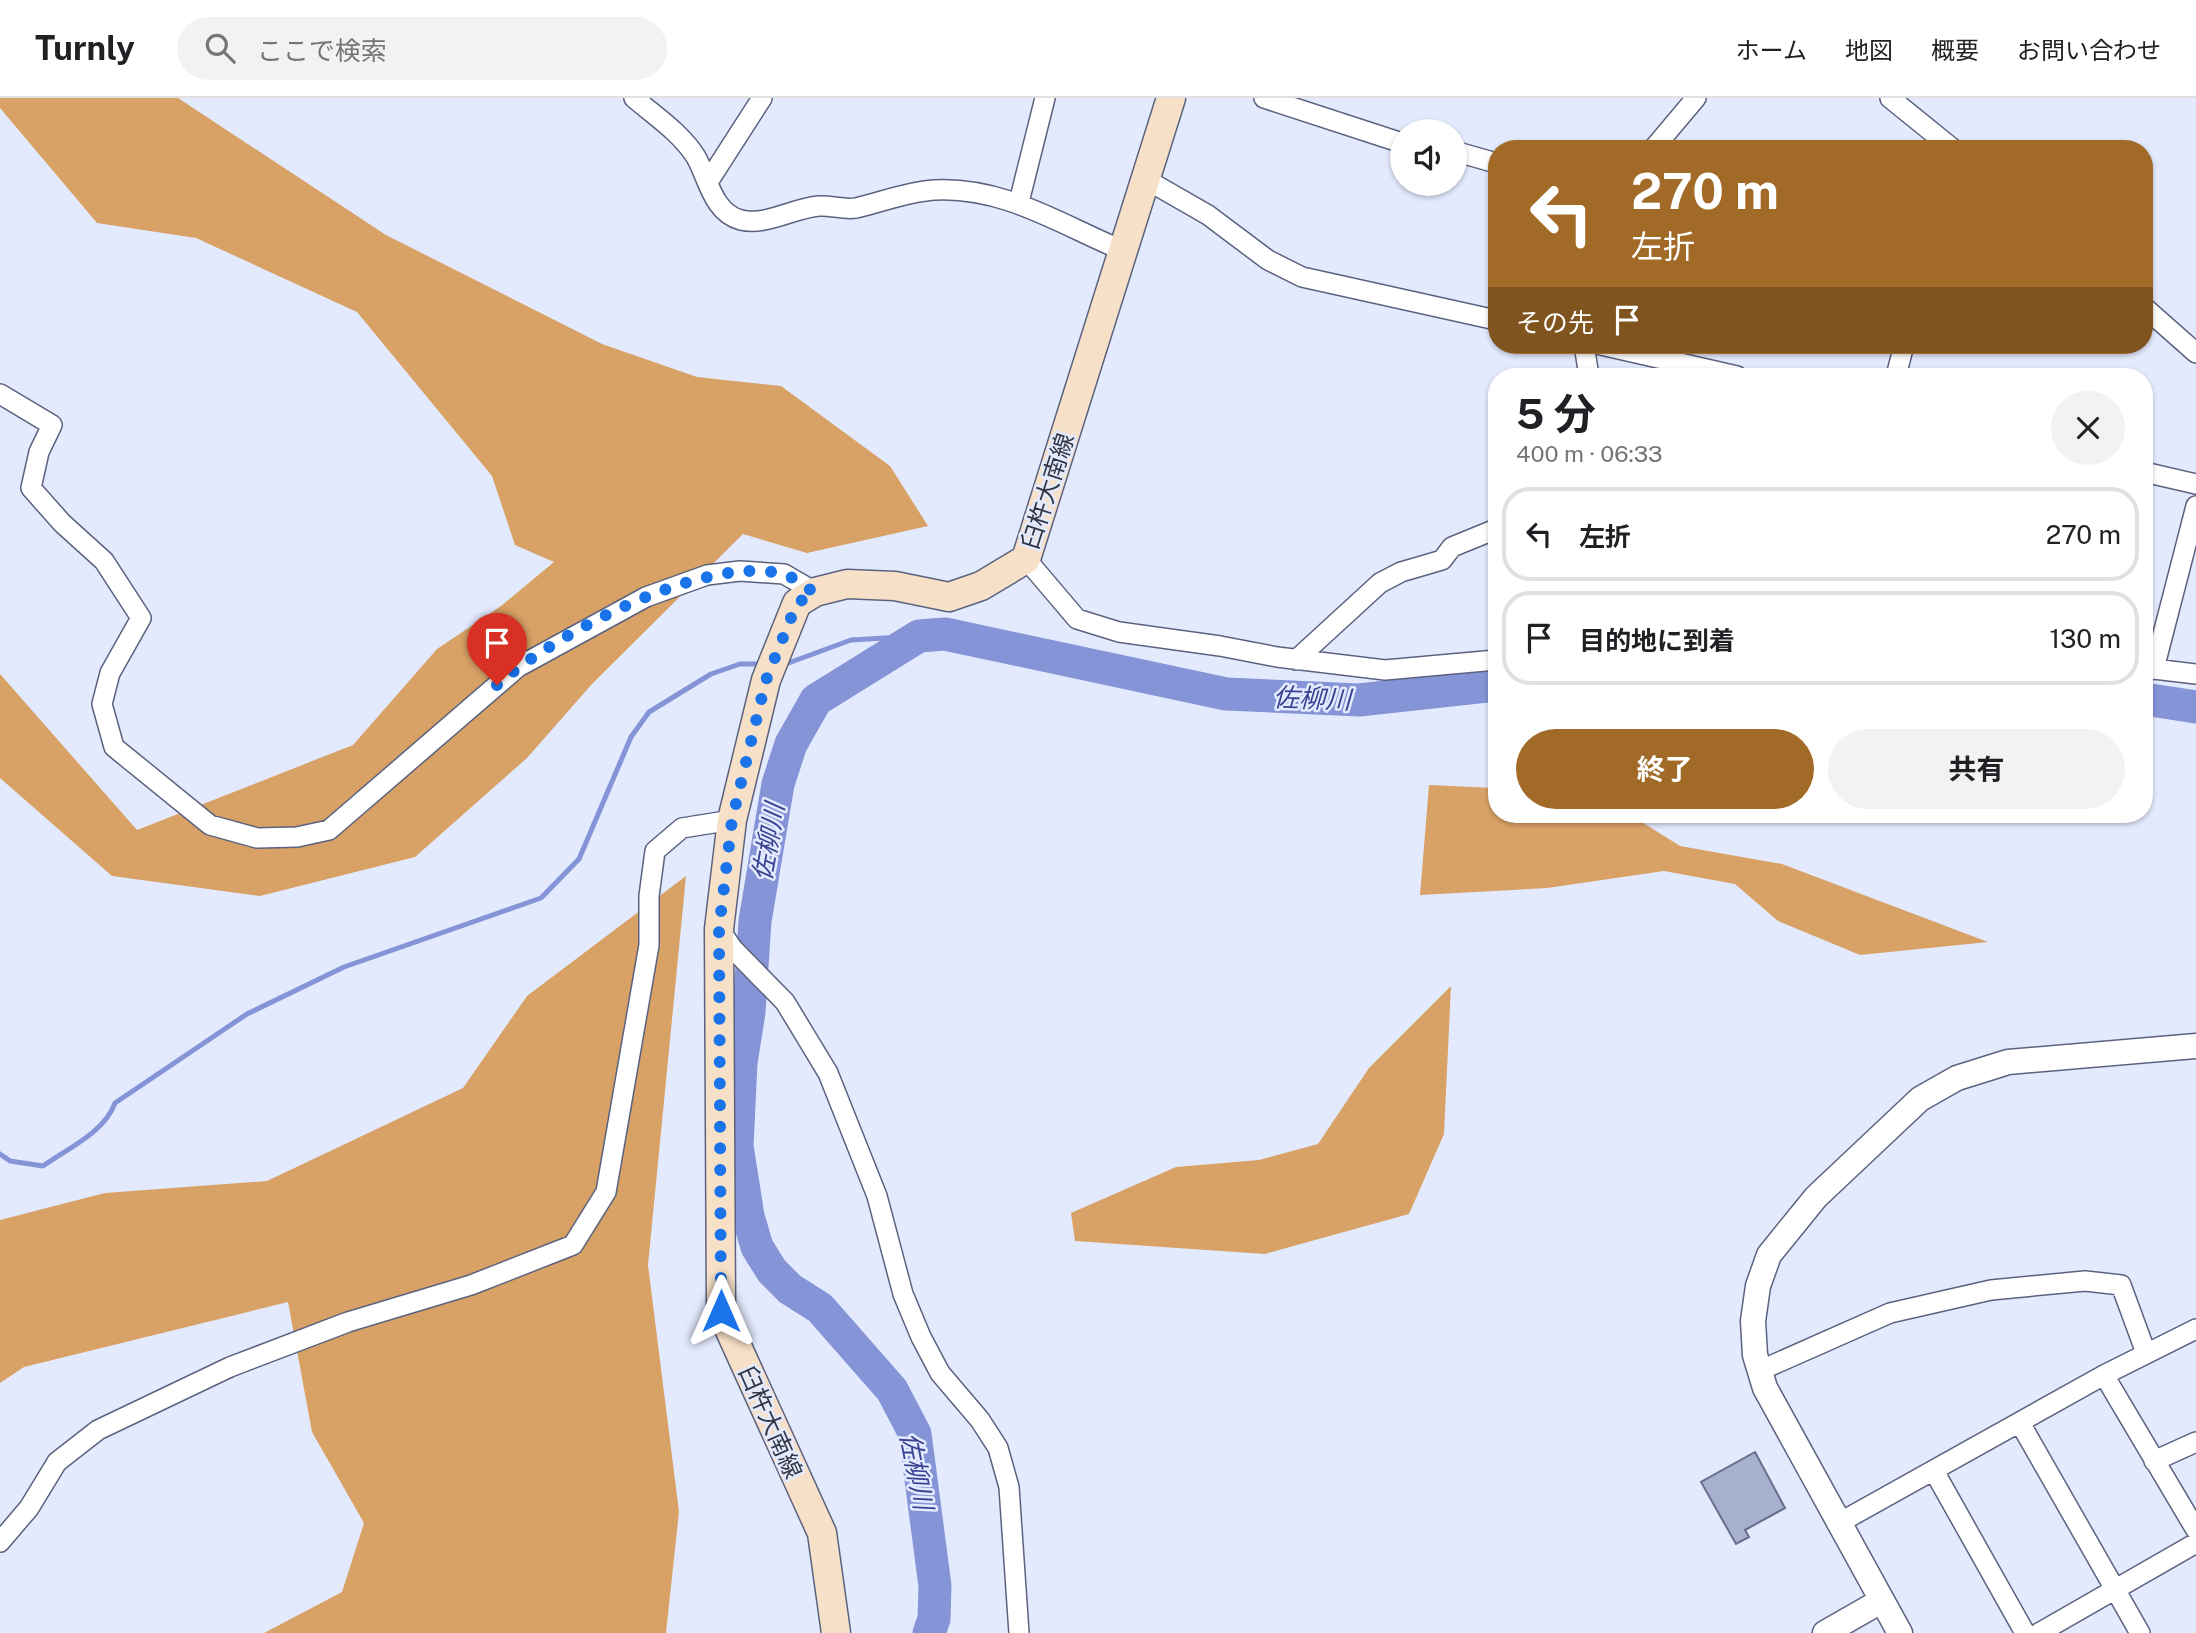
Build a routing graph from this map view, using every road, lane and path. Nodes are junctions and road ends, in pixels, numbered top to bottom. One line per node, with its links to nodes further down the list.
1 (635, 98): 14 (street)
2 (762, 98): 14 (street)
3 (1045, 98): 15 (street)
4 (1171, 98): 13 (main road, 臼杵大南線)
5 (1264, 98): 8 (street)
6 (1696, 98): 9 (street)
7 (1891, 98): 10 (street)
8 (1390, 139)
9 (1661, 140)
10 (1943, 140)
11 (1467, 155): 12 (street)
12 (1488, 161)
13 (1147, 180): 16 (main road, 臼杵大南線); 18 (street)
14 (708, 182): 15 (street)
15 (1019, 202): 16 (street)
16 (1124, 251): 27 (main road, 臼杵大南線)
17 (2153, 315): 19 (street)
18 (1488, 318)
19 (2196, 353)
20 (1640, 354): 21 (street)
21 (1702, 368)
22 (0, 394): 28 (street)
23 (2153, 474): 24 (street)
24 (2196, 484)
25 (2196, 506): 29 (street)
26 (1488, 532): 30 (street)
27 (1026, 559): 28 (main road, 臼杵大南線); 30 (street)
28 (815, 593): 34 (main road, 臼杵大南線)
29 (2153, 656)
30 (1296, 660): 31 (street)
31 (1488, 661)
32 (2153, 670): 33 (street)
33 (2196, 674)
34 (732, 820): 35 (main road, 臼杵大南線); 47 (street)
35 (719, 929): 51 (main road, 臼杵大南線); 52 (street)
36 (2196, 1046): 39 (street)
37 (2196, 1329): 38 (street)
38 (2146, 1353): 39 (street); 40 (street)
39 (1759, 1371): 45 (street)
40 (2104, 1375): 41 (street); 43 (street)
41 (2020, 1423): 44 (street); 49 (street)
42 (2196, 1442): 43 (street)
43 (2154, 1461): 46 (street)
44 (1934, 1471): 45 (street); 55 (street)
45 (1837, 1524): 50 (street)
46 (2196, 1530)
47 (0, 1542)
48 (2196, 1543): 49 (street)
49 (2115, 1589): 56 (street); 57 (street)
50 (1881, 1601): 53 (street); 54 (street)
51 (836, 1633)
52 (1019, 1633)
53 (1825, 1633)
54 (1900, 1633)
55 (2025, 1633)
56 (2039, 1633)
57 (2140, 1633)

